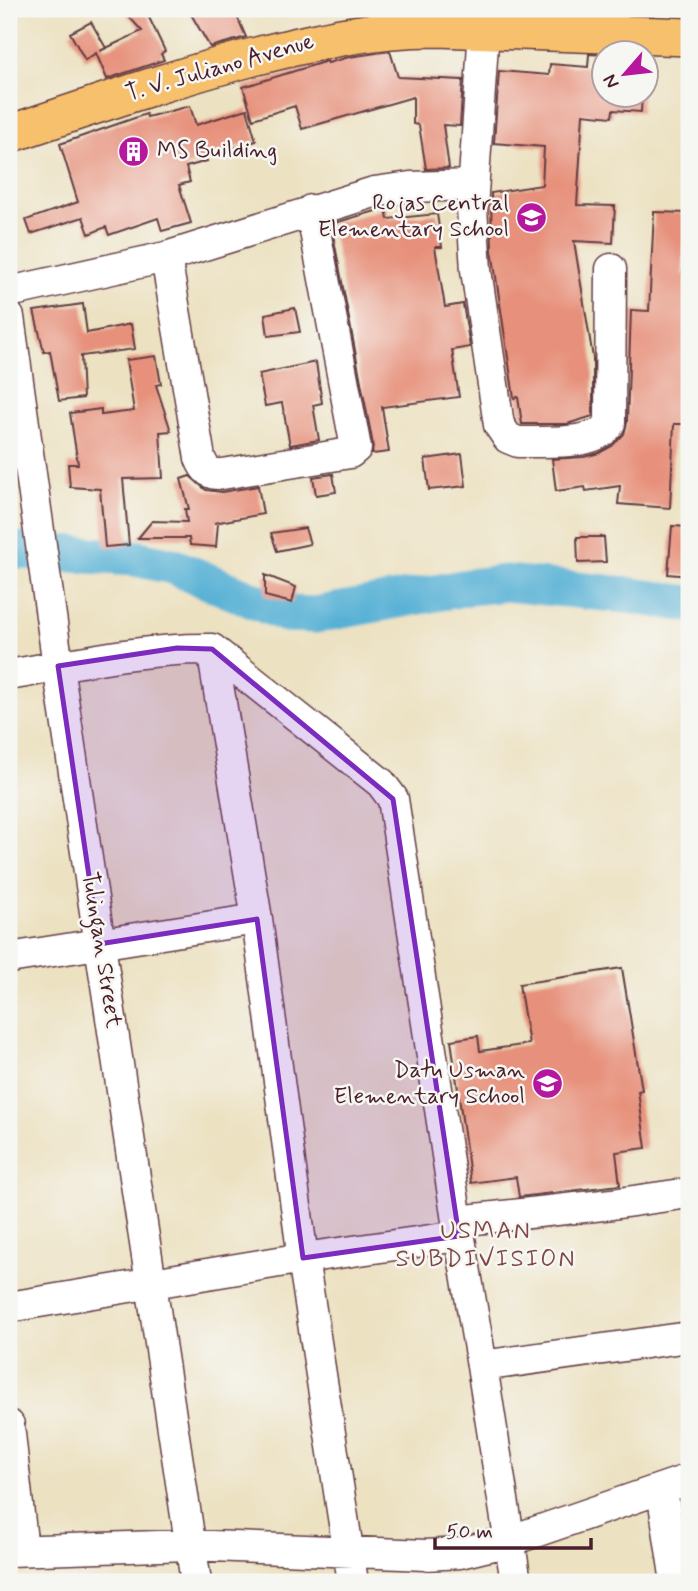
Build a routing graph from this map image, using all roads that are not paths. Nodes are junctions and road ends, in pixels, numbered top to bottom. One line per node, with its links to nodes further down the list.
1 (484, 29): 2 (main road, T. V. Juliano Avenue); 3 (main road, T. V. Juliano Avenue); 4 (street)
2 (689, 37)
3 (9, 134)
4 (472, 185): 5 (street); 7 (street)
5 (311, 210): 6 (street); 6 (street)
6 (166, 257): 8 (street)
7 (611, 269)
8 (9, 292)
9 (9, 317): 11 (street, Tulingan Street)
10 (212, 649): 11 (street); 13 (street); 17 (street)
11 (58, 666): 12 (street); 14 (street, Tulingan Street)
12 (9, 675)
13 (257, 919): 14 (street); 18 (street)
14 (99, 944): 15 (street); 19 (street, Tulingan Street)
15 (9, 958)
16 (689, 1193): 17 (street)
17 (458, 1228): 18 (street); 22 (street)
18 (303, 1258): 19 (street); 29 (street)
19 (151, 1283): 20 (street); 27 (street, Tulingan Street)
20 (9, 1307)
21 (689, 1337): 22 (street)
22 (482, 1366): 26 (street)
23 (9, 1425): 28 (street)
24 (689, 1479): 25 (street)
25 (662, 1490): 26 (street); 33 (street)
26 (509, 1542): 29 (street); 32 (street)
27 (190, 1545): 28 (street); 29 (street); 30 (street, Tulingan Street)
28 (16, 1550)
29 (348, 1552): 31 (street)
30 (196, 1582)
31 (353, 1582)
32 (516, 1582)
33 (676, 1582)

